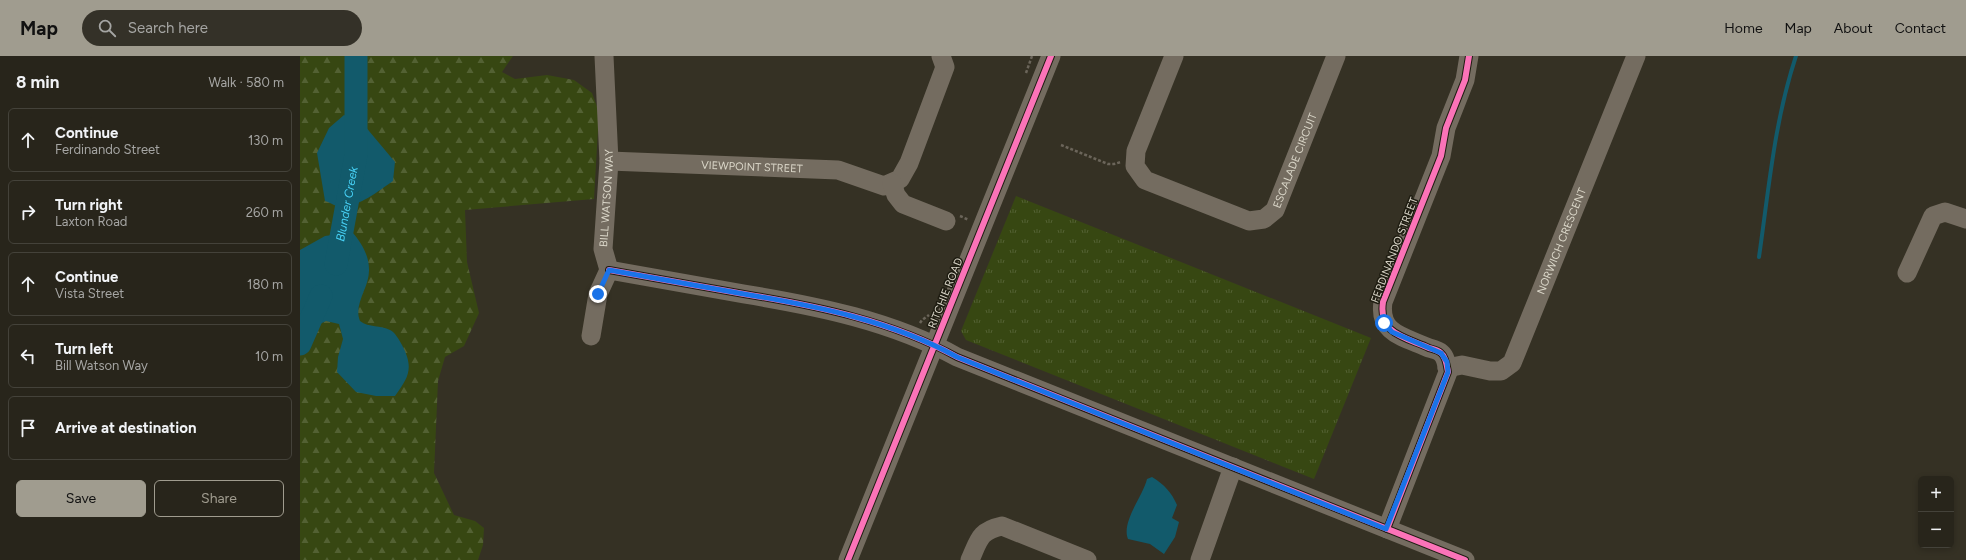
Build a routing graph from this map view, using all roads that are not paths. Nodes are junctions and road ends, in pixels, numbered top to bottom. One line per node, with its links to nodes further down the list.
1 (604, 56): 8 (street, BILL WATSON WAY)
2 (941, 56): 9 (street)
3 (1051, 56): 15 (street, RITCHIE ROAD)
4 (1174, 56): 5 (street, ESCALADE CIRCUIT)
5 (1336, 56)
6 (1468, 56): 16 (street, FERDINANDO STREET)
7 (1636, 56): 16 (street, NORWICH CRESCENT)
8 (609, 160): 9 (street, VIEWPOINT STREET); 12 (street, BILL WATSON WAY)
9 (892, 183): 11 (street)
10 (1966, 219): 13 (street)
11 (946, 221)
12 (609, 270): 14 (street); 15 (street)
13 (1907, 273)
14 (591, 336)
15 (935, 344): 17 (street); 19 (street, RITCHIE ROAD)
16 (1448, 368): 18 (street)
17 (1233, 467): 18 (street); 22 (street)
18 (1386, 529): 23 (street)
19 (848, 560)
20 (970, 560): 21 (street)
21 (1087, 560)
22 (1200, 560)
23 (1464, 560)

